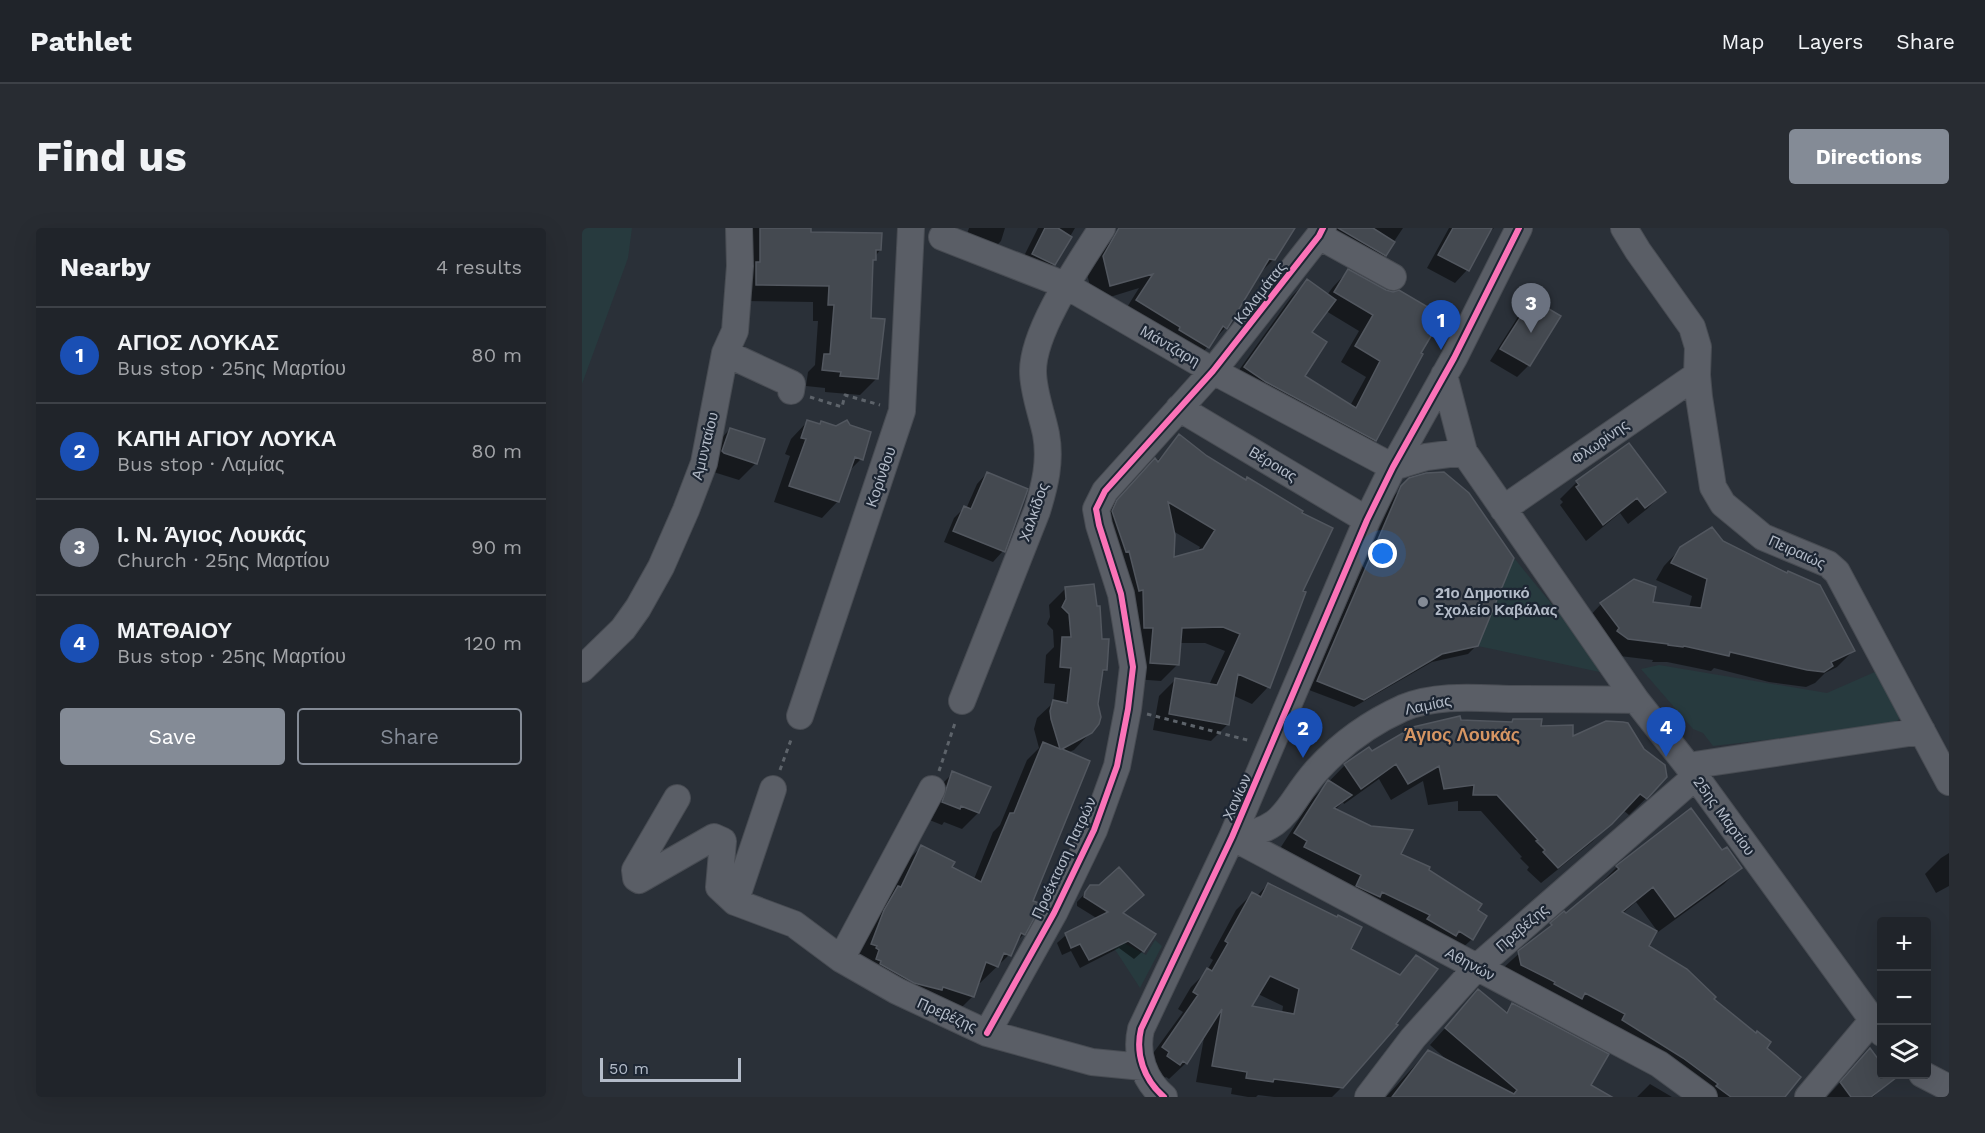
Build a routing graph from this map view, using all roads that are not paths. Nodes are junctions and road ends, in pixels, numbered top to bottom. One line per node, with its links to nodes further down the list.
1 (739, 228): 10 (street, Αμυνταίου)
2 (911, 228): 23 (street, Κορίνθου)
3 (1102, 228): 9 (street, Χαλκίδος)
4 (1519, 228): 12 (street)
5 (1624, 228): 13 (street, Πειραιώς)
6 (1321, 232): 8 (street); 11 (street, Καλαμάτας)
7 (942, 237): 9 (street, Μάντζαρη)
8 (1393, 277)
9 (1065, 285): 11 (street, Μάντζαρη); 22 (street, Χαλκίδος)
10 (725, 353): 14 (street); 20 (street, Αμυνταίου)
11 (1213, 371): 15 (street, Προέκταση Πατρών); 17 (street, Μάντζαρη)
12 (1444, 375): 16 (street, 25ης Μαρτίου); 17 (street, Χανίων)
13 (1697, 375): 18 (street, Φλωρίνης); 24 (street, Πειραιώς)
14 (791, 391)
15 (1179, 408): 19 (street, Βέροιας); 35 (street, Προέκταση Πατρών)
16 (1464, 452): 17 (street); 18 (street, 25ης Μαρτίου)
17 (1393, 467): 19 (street, Χανίων)
18 (1503, 509): 21 (street, 25ης Μαρτίου)
19 (1367, 520): 30 (street, Χανίων)
20 (582, 669)
21 (1636, 700): 25 (street, 25ης Μαρτίου); 30 (street, Λαμίας)
22 (962, 701)
23 (800, 716)
24 (1922, 731): 25 (street); 26 (street, Πειραιώς)
25 (1692, 771): 33 (street, Πρεβέζης); 34 (street, 25ης Μαρτίου)
26 (1949, 782)
27 (773, 789): 31 (street)
28 (932, 789): 32 (street)
29 (677, 798): 31 (street)
30 (1232, 837): 33 (street, Αθηνών); 36 (street, Χανίων)
31 (735, 902): 32 (street, Πρεβέζης)
32 (842, 959): 35 (street, Πρεβέζης)
33 (1476, 968): 38 (street, Πρεβέζης); 39 (street, Αθηνών)
34 (1877, 1027): 40 (street)
35 (987, 1032): 36 (street, Πρεβέζης)
36 (1143, 1067): 37 (street)
37 (1164, 1097)
38 (1368, 1097)
39 (1704, 1097)
40 (1808, 1097)

